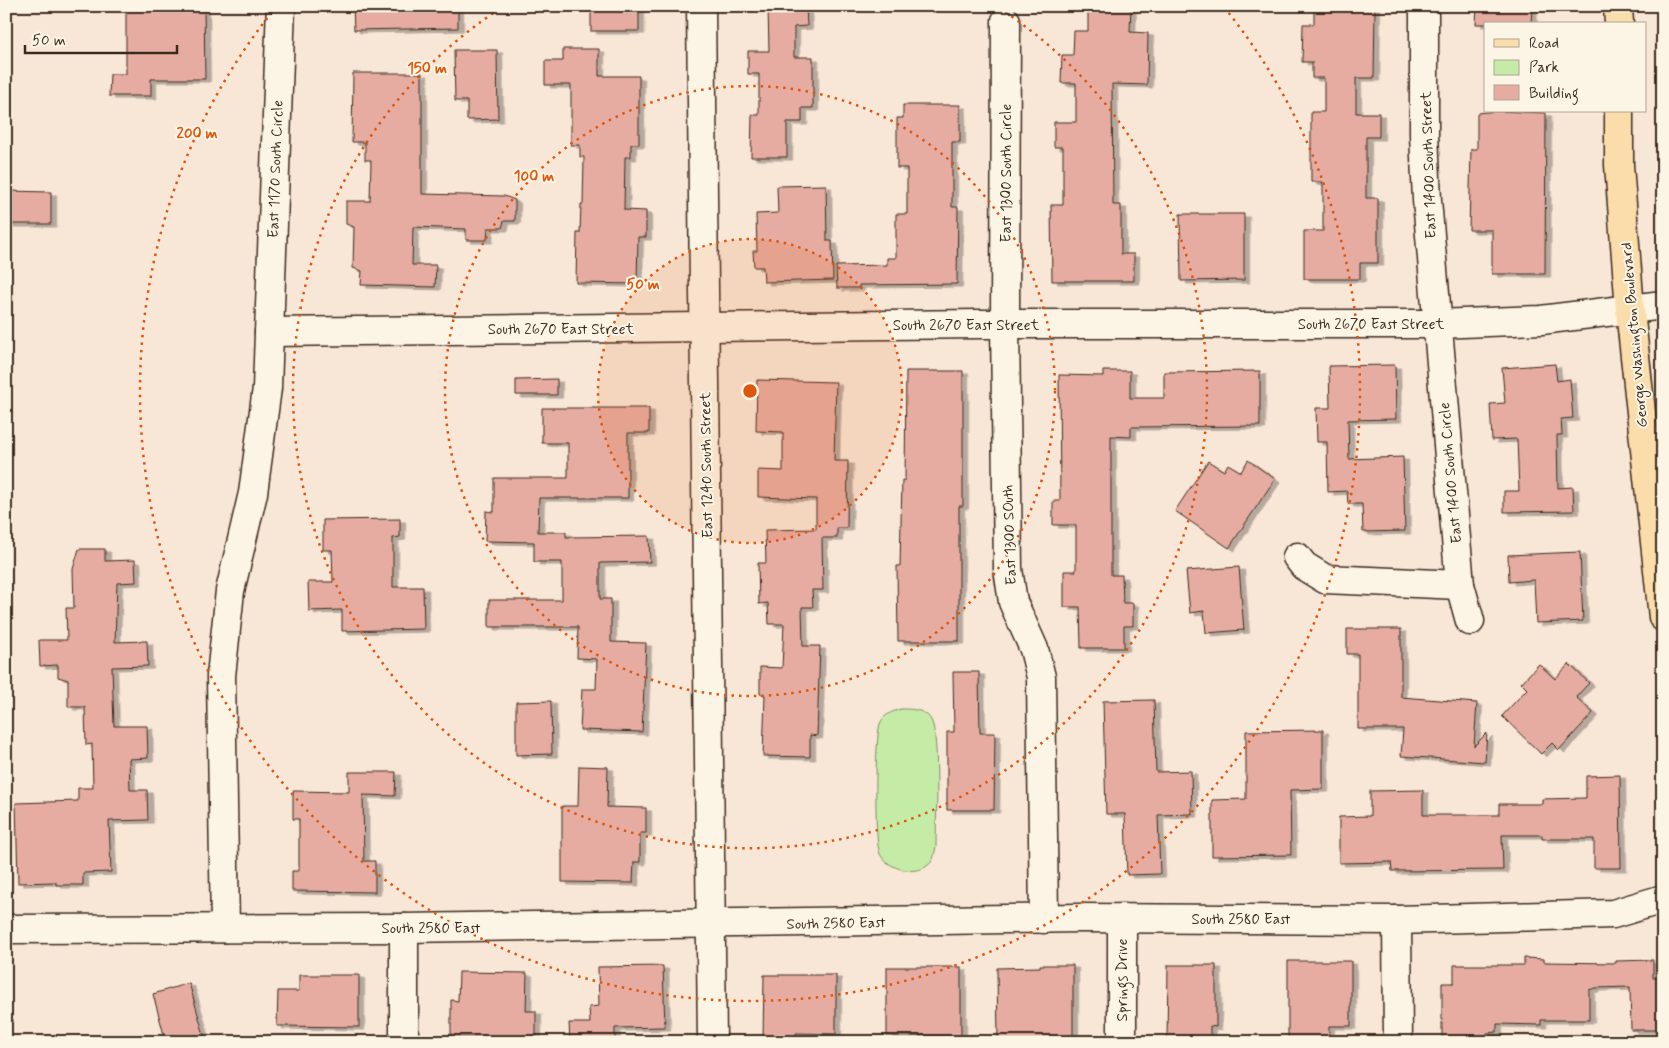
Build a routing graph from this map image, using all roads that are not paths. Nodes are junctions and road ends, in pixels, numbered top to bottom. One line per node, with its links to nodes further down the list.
1 (281, 6): 13 (street, East 1170 South Circle)
2 (701, 6): 12 (street, East 1240 South Street)
3 (1424, 6): 11 (street, East 1400 South Street)
4 (1618, 6): 6 (main road)
5 (1006, 21): 10 (street, East 1300 South Circle)
6 (1618, 22)
7 (1619, 112): 9 (main road, George Washington Boulevard)
8 (1663, 305): 9 (street, South 2670 East Street)
9 (1630, 310): 11 (street, South 2670 East Street); 15 (main road, George Washington Boulevard)
10 (1005, 324): 11 (street, South 2670 East Street); 12 (street, South 2670 East Street); 21 (street, East 1300 SOuth)
11 (1438, 324): 16 (street, East 1400 South Circle)
12 (704, 328): 13 (street, South 2670 East Street); 23 (street, East 1240 South Street)
13 (269, 332): 24 (street, East 1170 South Circle)
14 (1297, 557): 16 (street)
15 (1660, 580): 17 (main road, George Washington Boulevard)
16 (1460, 586): 18 (street, East 1400 South Circle)
17 (1663, 617)
18 (1470, 621)
19 (1663, 899): 22 (street, South 2580 East)
20 (1122, 918): 21 (street, South 2580 East); 22 (street, South 2580 East); 29 (street, Springs Drive)
21 (1044, 919): 23 (street, South 2580 East)
22 (1397, 920): 30 (street)
23 (710, 924): 25 (street, South 2580 East); 28 (street, East 1240 South Street)
24 (225, 928): 25 (street, South 2580 East); 26 (street, South 2580 East)
25 (404, 928): 27 (street)
26 (6, 929)
27 (404, 1042)
28 (712, 1042)
29 (1122, 1042)
30 (1398, 1042)

